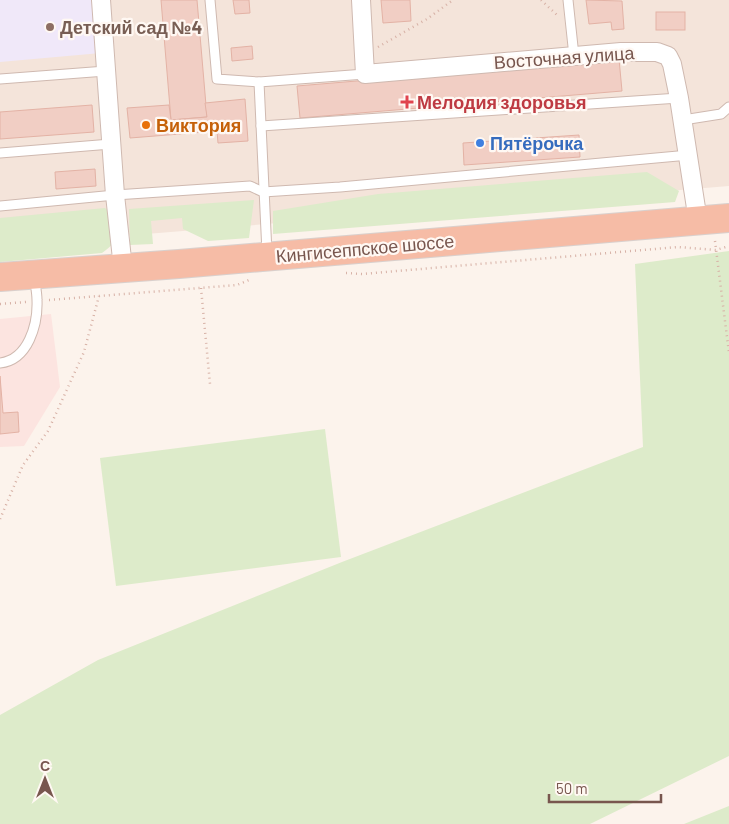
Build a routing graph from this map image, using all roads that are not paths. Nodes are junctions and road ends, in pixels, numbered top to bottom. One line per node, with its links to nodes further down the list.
1 (101, 0): 6 (street)
2 (210, 0): 9 (lane)
3 (361, 0): 7 (street)
4 (568, 0): 5 (lane)
5 (574, 56): 7 (street, Восточная улица); 10 (street, Восточная улица)
6 (106, 70): 8 (lane); 14 (street)
7 (365, 74): 9 (lane)
8 (0, 79)
9 (259, 82): 13 (lane)
10 (679, 98): 12 (street, Восточная улица); 13 (lane)
11 (729, 107): 12 (lane)
12 (683, 120): 16 (street, Восточная улица)
13 (261, 126): 17 (lane)
14 (111, 144): 15 (lane); 18 (street)
15 (0, 153)
16 (689, 155): 17 (lane); 20 (street, Восточная улица)
17 (263, 192): 18 (lane); 21 (lane)
18 (115, 195): 19 (lane); 22 (street)
19 (0, 206)
20 (713, 219): 21 (highway, Кингисеппское шоссе)
21 (267, 256): 22 (highway, Кингисеппское шоссе)
22 (123, 268): 24 (highway, Кингисеппское шоссе)
23 (0, 277): 24 (highway, Кингисеппское шоссе)
24 (36, 288): 25 (lane)
25 (0, 363)

